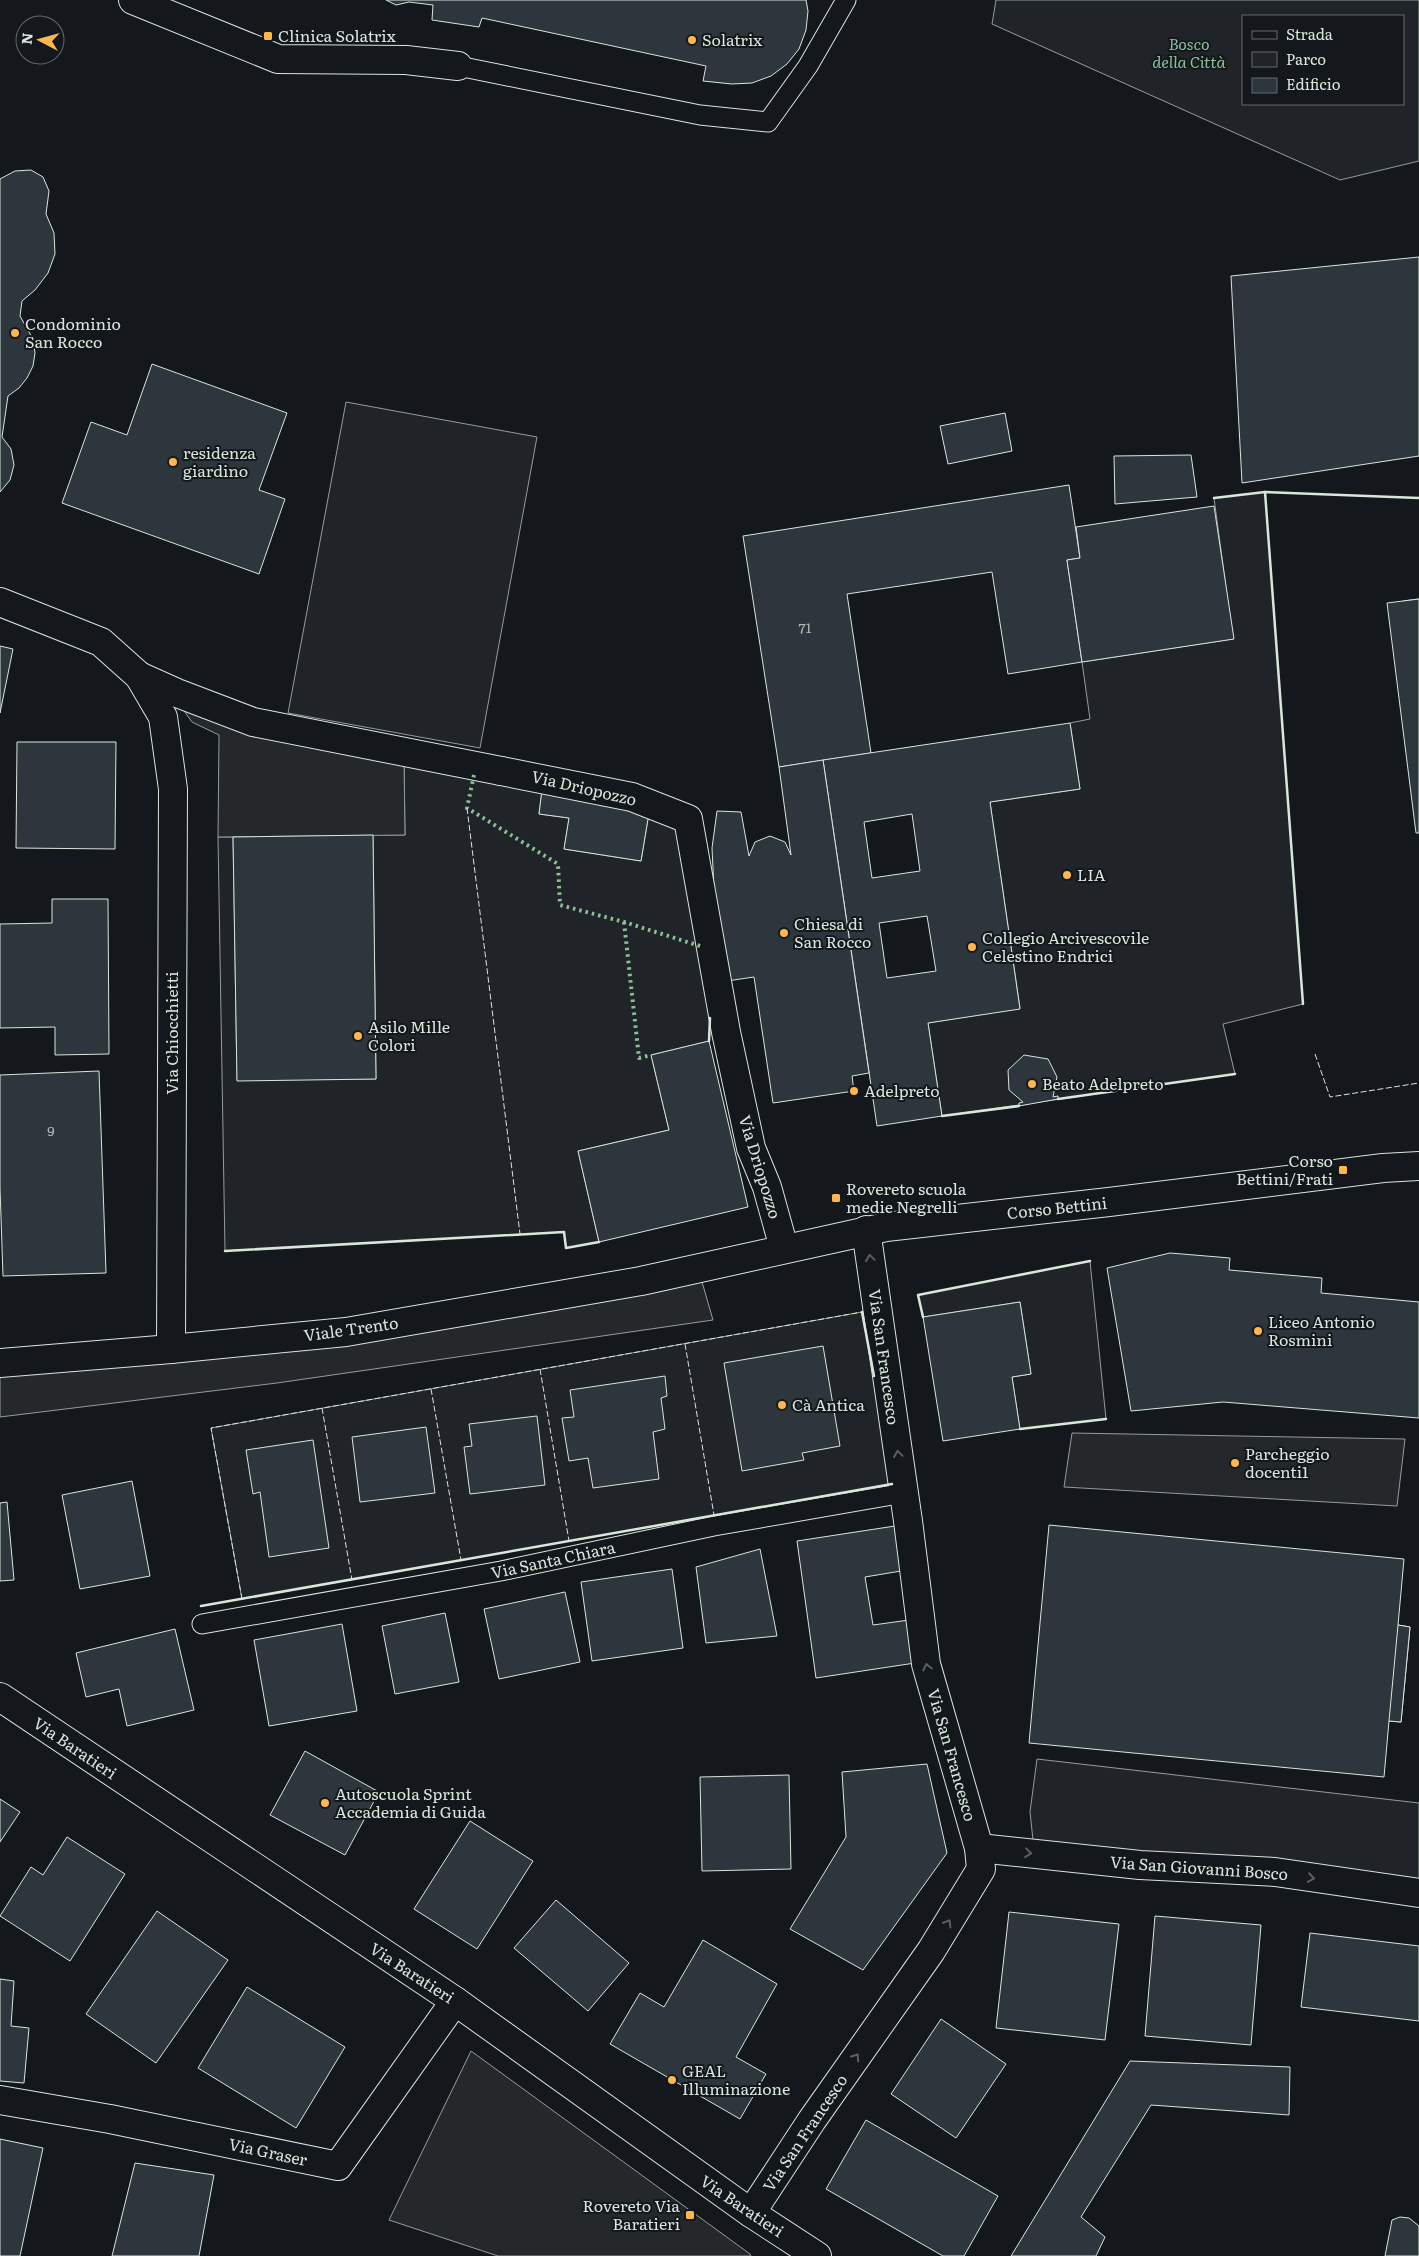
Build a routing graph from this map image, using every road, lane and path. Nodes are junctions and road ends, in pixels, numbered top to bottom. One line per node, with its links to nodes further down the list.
1 (133, 0): 3 (street)
2 (846, 0): 3 (lane)
3 (458, 66)
4 (0, 602): 5 (street, Via Driopozzo)
5 (140, 676): 6 (street, Via Driopozzo); 9 (street, Via Driopozzo)
6 (163, 717): 11 (street, Via Chiocchietti)
7 (1419, 1166): 8 (street, Corso Bettini)
8 (866, 1230): 9 (street, Corso Bettini); 13 (street, Via San Francesco, one-way to 8)
9 (784, 1248): 10 (street, Corso Bettini)
10 (698, 1268): 11 (street, Viale Trento)
11 (171, 1349): 12 (street, Viale Trento)
12 (0, 1363)
13 (904, 1493): 14 (lane, Via Santa Chiara); 16 (street, Via San Francesco, one-way to 13)
14 (202, 1624)
15 (0, 1698): 18 (street, Via Baratieri)
16 (979, 1848): 17 (street, Via San Giovanni Bosco, one-way to 17); 20 (street, Via San Francesco, one-way to 16)
17 (1419, 1893)
18 (455, 2001): 19 (street, Via Graser); 20 (street, Via Baratieri)
19 (0, 2100)
20 (750, 2214): 21 (street, Via Baratieri)
21 (817, 2256)

